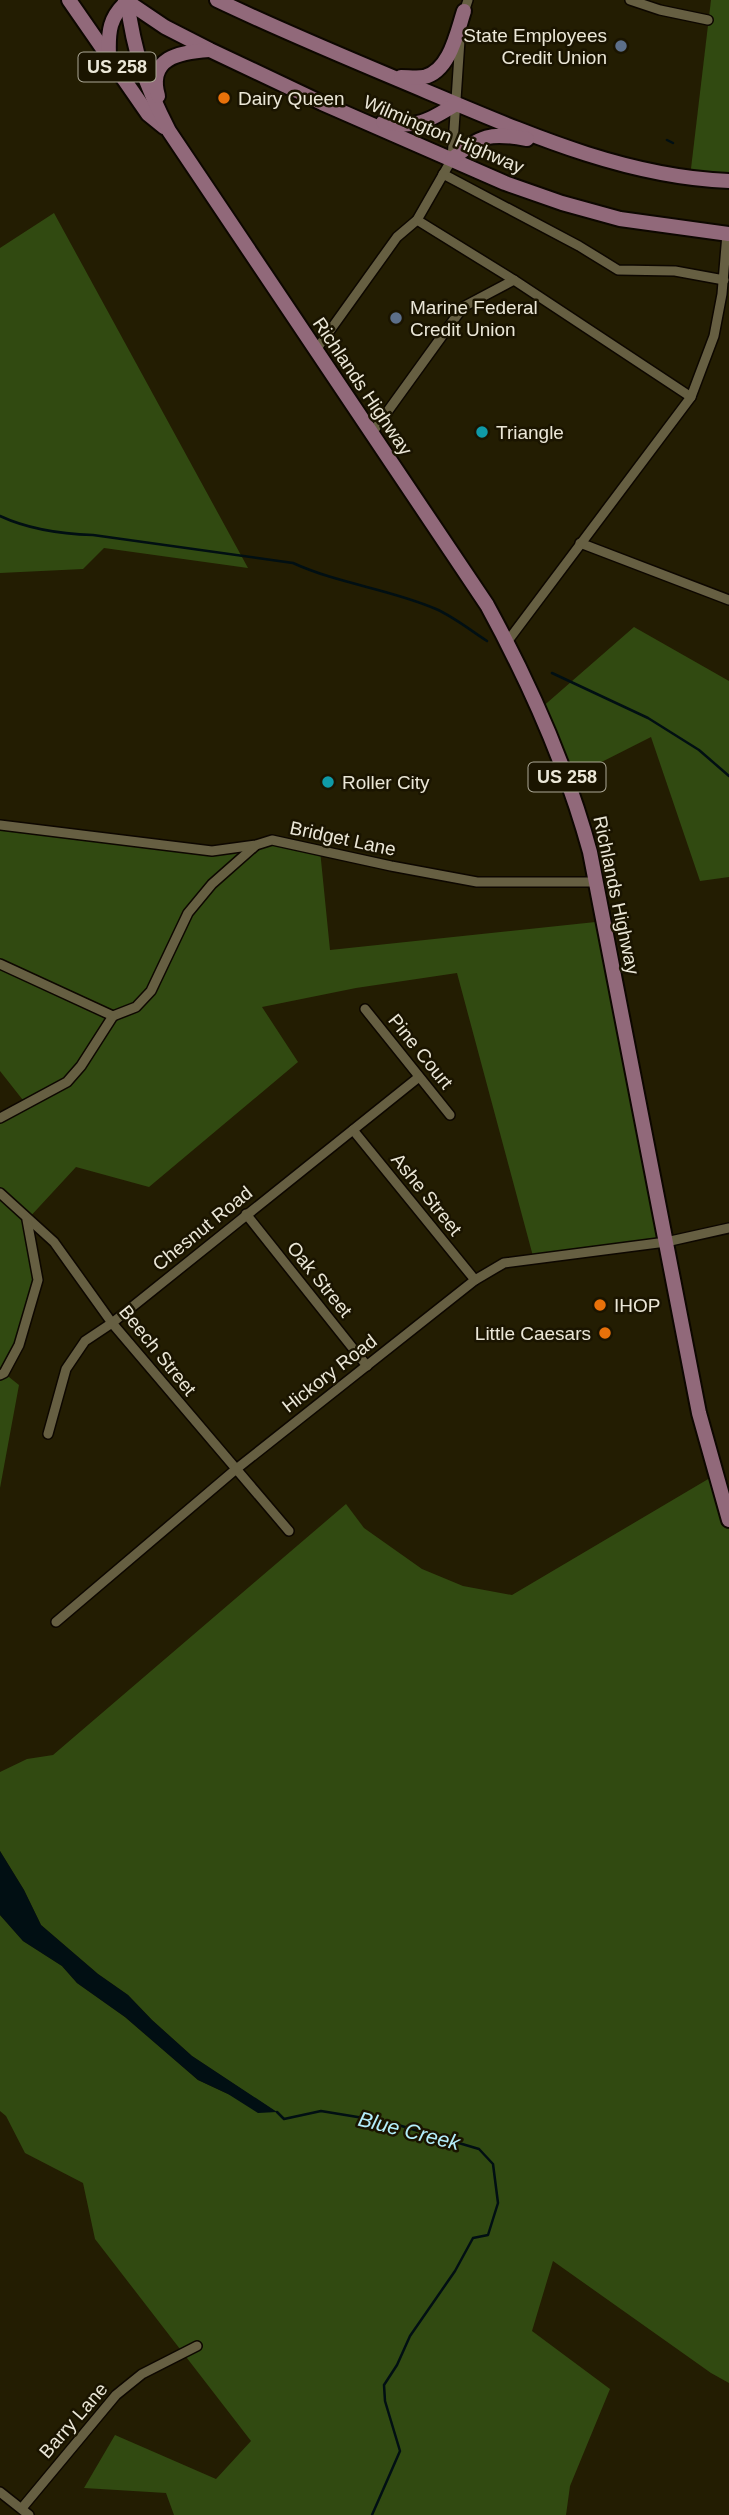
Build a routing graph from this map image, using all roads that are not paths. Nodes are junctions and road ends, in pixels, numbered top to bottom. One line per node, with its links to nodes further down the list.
1 (69, 0): 8 (main road, Richlands Highway / US 258)
2 (127, 0): 7 (main road, Wilmington Highway); 8 (main road); 12 (main road, Richlands Highway / US 258)
3 (217, 0): 9 (main road, Wilmington Highway)
4 (630, 0): 6 (street)
5 (466, 6): 9 (main road); 10 (street)
6 (708, 20)
7 (210, 50): 11 (main road, Wilmington Highway); 12 (main road)
8 (109, 56): 12 (main road, Richlands Highway / US 258)
9 (394, 78): 10 (main road, Wilmington Highway)
10 (456, 104): 11 (main road); 13 (main road, Wilmington Highway); 14 (street)
11 (349, 115): 14 (main road, Wilmington Highway)
12 (169, 131): 22 (main road, Richlands Highway / US 258)
13 (562, 146): 14 (main road); 16 (main road, Wilmington Highway)
14 (452, 159): 15 (street); 18 (main road, Wilmington Highway)
15 (443, 174): 17 (street); 19 (street)
16 (729, 181)
17 (417, 220): 20 (street); 22 (street)
18 (728, 234): 19 (street)
19 (724, 279): 21 (street)
20 (514, 280): 23 (street); 24 (street)
21 (725, 293): 23 (street)
22 (316, 350): 24 (main road, Richlands Highway / US 258)
23 (691, 397): 25 (street)
24 (372, 433): 27 (main road, Richlands Highway / US 258)
25 (580, 543): 26 (street); 27 (street)
26 (729, 600)
27 (507, 642): 30 (main road, Richlands Highway / US 258)
28 (0, 825): 29 (street, Bridget Lane)
29 (257, 845): 30 (street, Bridget Lane); 33 (street)
30 (596, 882): 42 (main road, Richlands Highway / US 258)
31 (0, 964): 33 (street)
32 (365, 1009): 34 (street, Pine Court)
33 (113, 1016): 36 (street)
34 (419, 1077): 35 (street, Pine Court); 37 (street, Chesnut Road)
35 (450, 1115)
36 (0, 1118)
37 (353, 1130): 39 (street, Chesnut Road); 43 (street, Ashe Street)
38 (0, 1193): 40 (street, Beech Street)
39 (246, 1214): 44 (street, Chesnut Road); 45 (street, Oak Street)
40 (27, 1220): 44 (street, Beech Street); 46 (street)
41 (729, 1228): 42 (street, Hickory Road)
42 (666, 1242): 43 (street, Hickory Road); 49 (main road, Richlands Highway / US 258)
43 (475, 1280): 45 (street, Hickory Road)
44 (112, 1323): 47 (street, Chesnut Road); 48 (street, Beech Street)
45 (367, 1366): 48 (street, Hickory Road)
46 (0, 1375)
47 (48, 1434)
48 (235, 1470): 50 (street, Beech Street); 51 (street, Hickory Road)
49 (729, 1520)
50 (289, 1531)
51 (55, 1622)
52 (197, 2346): 54 (street, Barry Lane)
53 (0, 2492): 54 (street)
54 (26, 2512)

